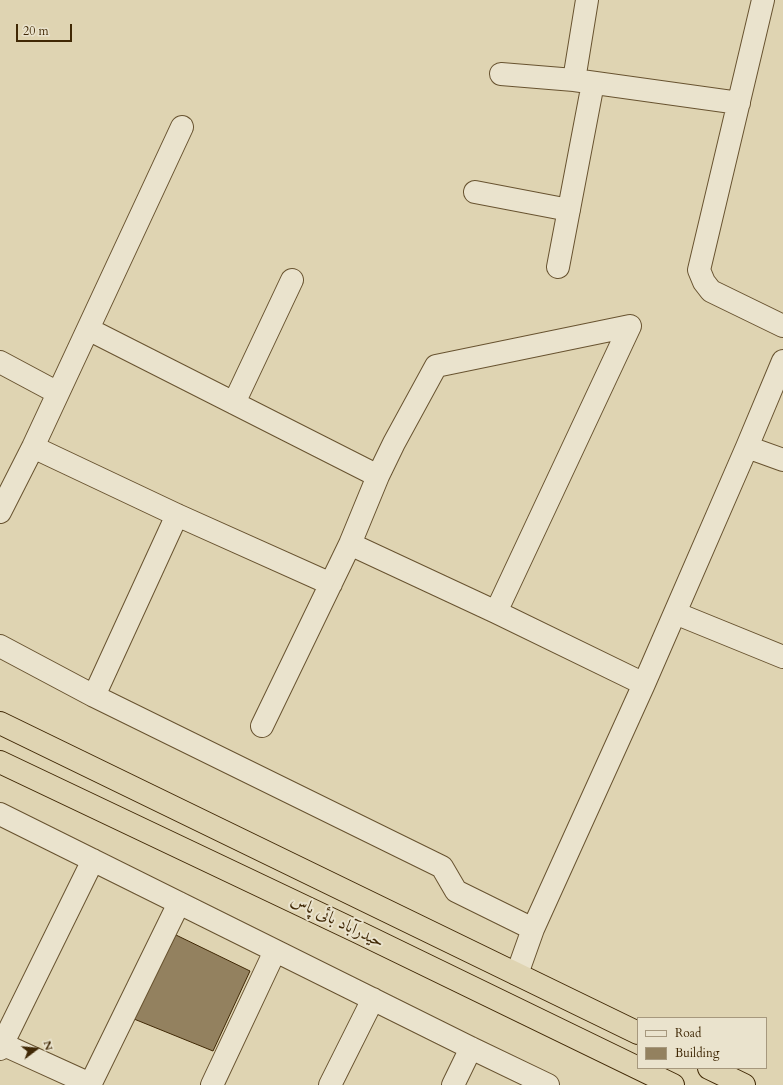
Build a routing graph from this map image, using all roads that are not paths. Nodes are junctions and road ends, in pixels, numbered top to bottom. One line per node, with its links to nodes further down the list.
1 (587, 0): 4 (street)
2 (763, 0): 5 (street)
3 (501, 74): 4 (street)
4 (584, 82): 5 (street); 8 (street)
5 (739, 103): 11 (street)
6 (182, 127): 12 (street)
7 (476, 192): 8 (street)
8 (569, 210): 9 (street)
9 (558, 267)
10 (292, 280): 16 (street)
11 (783, 326)
12 (88, 329): 15 (street); 16 (street)
13 (783, 361): 18 (street)
14 (0, 362): 15 (street)
15 (58, 393): 17 (street)
16 (234, 403): 20 (street)
17 (33, 447): 21 (street); 22 (street)
18 (747, 447): 19 (street); 26 (street)
19 (783, 460)
20 (378, 476): 23 (street); 25 (street)
21 (0, 512)
22 (178, 516): 24 (street); 30 (street)
23 (350, 544): 24 (street); 25 (street)
24 (331, 584): 32 (street)
25 (496, 612): 29 (street)
26 (675, 613): 28 (street); 29 (street)
27 (0, 646): 30 (street)
28 (783, 657)
29 (644, 684): 37 (street)
30 (94, 696): 37 (street)
31 (0, 724): 39 (highway, حیدرآباد بائی پاس)
32 (262, 726)
33 (0, 762): 44 (highway, حیدرآباد بائی پاس)
34 (0, 814): 35 (street)
35 (93, 860): 36 (street); 42 (street)
36 (179, 903): 38 (street); 48 (street)
37 (533, 929): 39 (street)
38 (275, 951): 40 (street); 49 (street)
39 (517, 974): 41 (highway, حیدرآباد بائی پاس)
40 (373, 999): 43 (street); 50 (street)
41 (637, 1033)
42 (1, 1047): 48 (street)
43 (471, 1048): 47 (street); 51 (street)
44 (637, 1068)
45 (640, 1069): 53 (highway, حیدرآباد بائی پاس)
46 (711, 1069): 54 (highway)
47 (511, 1077): 52 (street)
48 (90, 1084)
49 (212, 1085)
50 (330, 1085)
51 (452, 1085)
52 (548, 1085)
53 (673, 1085)
54 (744, 1085)

